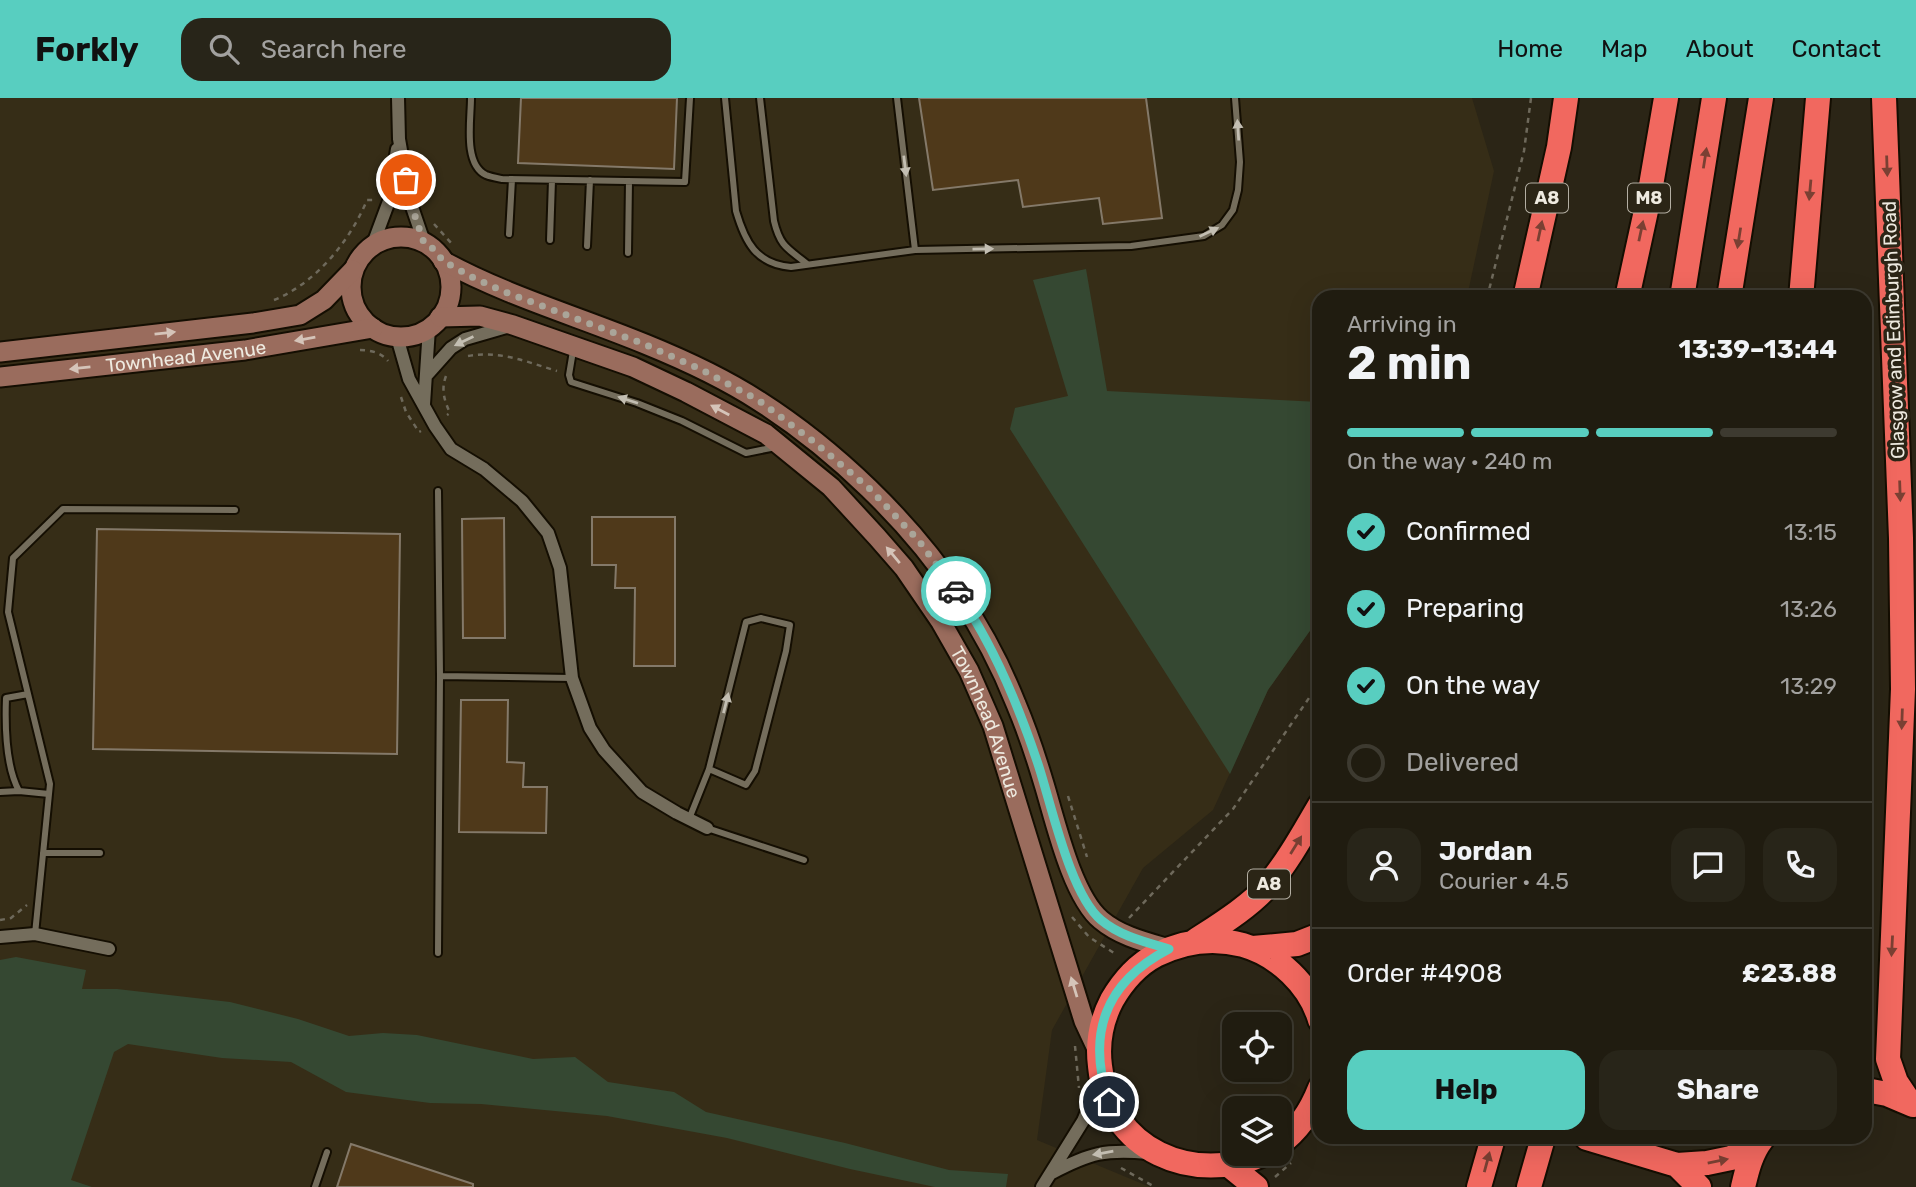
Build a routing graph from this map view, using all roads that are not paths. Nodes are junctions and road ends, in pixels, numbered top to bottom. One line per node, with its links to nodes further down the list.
1 (398, 98): 14 (street)
2 (471, 98): 15 (lane)
3 (690, 98): 18 (lane)
4 (725, 98): 27 (lane)
5 (760, 98): 27 (lane)
6 (897, 98): 24 (lane, one-way to 24)
7 (1235, 98): 24 (lane, one-way to 7)
8 (1566, 98): 29 (highway, A8, one-way to 8)
9 (1666, 98): 30 (highway, M8, one-way to 9)
10 (1714, 98): 31 (highway, M8, one-way to 10)
11 (1761, 98): 32 (highway, one-way to 32)
12 (1818, 98): 33 (highway, one-way to 33)
13 (1884, 98): 71 (highway, Glasgow and Edinburgh Road, one-way to 71)
14 (399, 139): 21 (street); 22 (street)
15 (512, 179): 16 (lane); 19 (lane)
16 (552, 180): 17 (lane); 20 (lane)
17 (590, 180): 18 (lane); 23 (lane)
18 (629, 181): 25 (lane)
19 (509, 234)
20 (550, 240)
21 (424, 243): 22 (street); 26 (street)
22 (373, 244): 28 (street)
23 (587, 246)
24 (915, 250): 27 (lane)
25 (628, 253)
26 (449, 254): 34 (street); 64 (street, Townhead Avenue)
27 (806, 263)
28 (353, 270): 36 (street); 39 (street, Townhead Avenue, one-way to 28)
29 (1527, 290)
30 (1629, 290)
31 (1683, 290)
32 (1730, 290)
33 (1802, 290)
34 (435, 323): 35 (street, Townhead Avenue); 37 (street); 40 (street)
35 (513, 325): 38 (street, Townhead Avenue); 40 (street, one-way to 40)
36 (373, 328): 37 (street); 41 (street, Townhead Avenue, one-way to 41)
37 (397, 337): 42 (street)
38 (574, 346): 43 (street, Townhead Avenue, one-way to 38); 43 (lane, one-way to 38)
39 (0, 352)
40 (425, 376): 42 (street)
41 (0, 377)
42 (424, 404): 47 (street)
43 (782, 447): 68 (street, Townhead Avenue, one-way to 43)
44 (438, 491): 46 (lane)
45 (235, 510): 48 (lane)
46 (440, 676): 47 (lane); 66 (lane)
47 (572, 678): 54 (street)
48 (28, 694): 50 (lane); 52 (lane)
49 (709, 769): 49 (lane, one-way to 49); 54 (lane)
50 (19, 791): 51 (lane); 52 (lane)
51 (0, 792)
52 (49, 794): 56 (lane)
53 (1312, 818): 62 (highway, A8, one-way to 53)
54 (689, 819): 55 (street)
55 (707, 828): 58 (lane)
56 (43, 853): 57 (lane); 59 (lane)
57 (100, 853)
58 (804, 860)
59 (36, 934): 60 (street); 65 (street)
60 (0, 937)
61 (1312, 938): 63 (highway)
62 (1194, 942): 63 (highway); 64 (highway)
63 (1252, 948): 67 (highway)
64 (1169, 949): 68 (highway)
65 (109, 950)
66 (439, 953)
67 (1312, 1003)
68 (1098, 1051): 69 (highway)
69 (1101, 1078): 80 (highway); 83 (street)
70 (1872, 1091): 71 (highway)
71 (1913, 1105)
72 (1312, 1106): 73 (highway)
73 (1292, 1132)
74 (1491, 1144): 87 (highway, one-way to 74)
75 (1541, 1144): 88 (highway)
76 (1607, 1144): 81 (highway)
77 (1756, 1144): 81 (highway, one-way to 77)
78 (1759, 1144): 90 (highway)
79 (327, 1152): 84 (lane)
80 (1159, 1155): 82 (highway); 83 (street, one-way to 83)
81 (1677, 1165): 89 (highway)
82 (1230, 1166): 86 (highway)
83 (1052, 1174): 85 (street)
84 (315, 1187)
85 (1042, 1187)
86 (1256, 1187)
87 (1479, 1187)
88 (1529, 1187)
89 (1699, 1187)
90 (1743, 1187)

